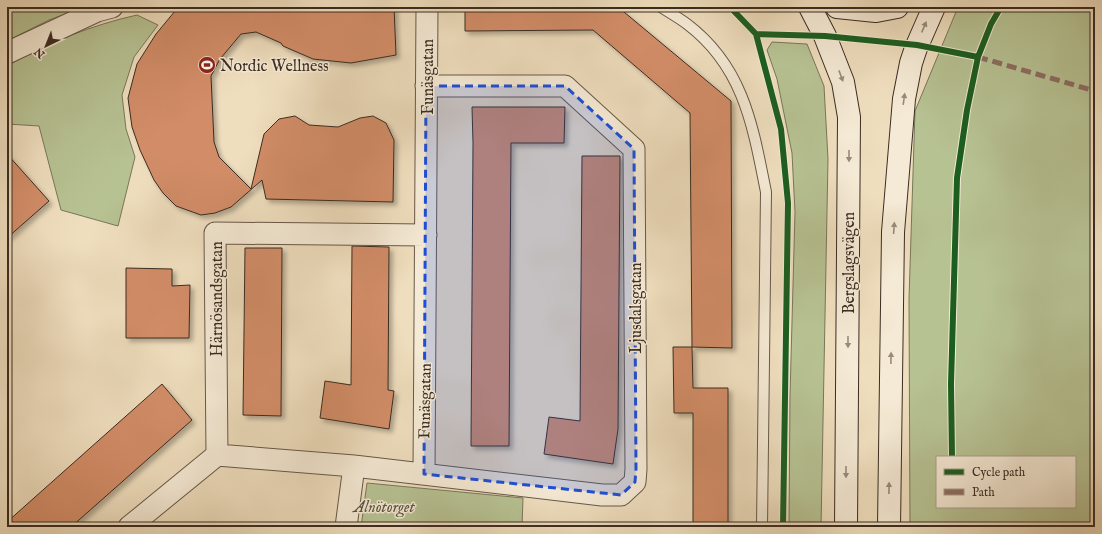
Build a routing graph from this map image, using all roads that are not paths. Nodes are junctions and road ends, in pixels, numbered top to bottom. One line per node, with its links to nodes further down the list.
1 (112, 7): 8 (street)
2 (427, 7): 9 (street, Funäsgatan)
3 (661, 7): 16 (lane)
4 (810, 7): 17 (main road, Bergslagsvägen, one-way to 17)
5 (837, 7): 6 (main road)
6 (897, 7)
7 (934, 7): 18 (main road, one-way to 7)
8 (7, 53)
9 (426, 86): 10 (street, Funäsgatan); 13 (street, Ljusdalsgatan)
10 (426, 235): 11 (street, Härnösandsgatan); 13 (street, Funäsgatan)
11 (217, 455): 12 (street); 14 (street)
12 (354, 466): 13 (street); 15 (street)
13 (424, 474)
14 (129, 527)
15 (346, 527)
16 (762, 527)
17 (846, 527)
18 (889, 527)

